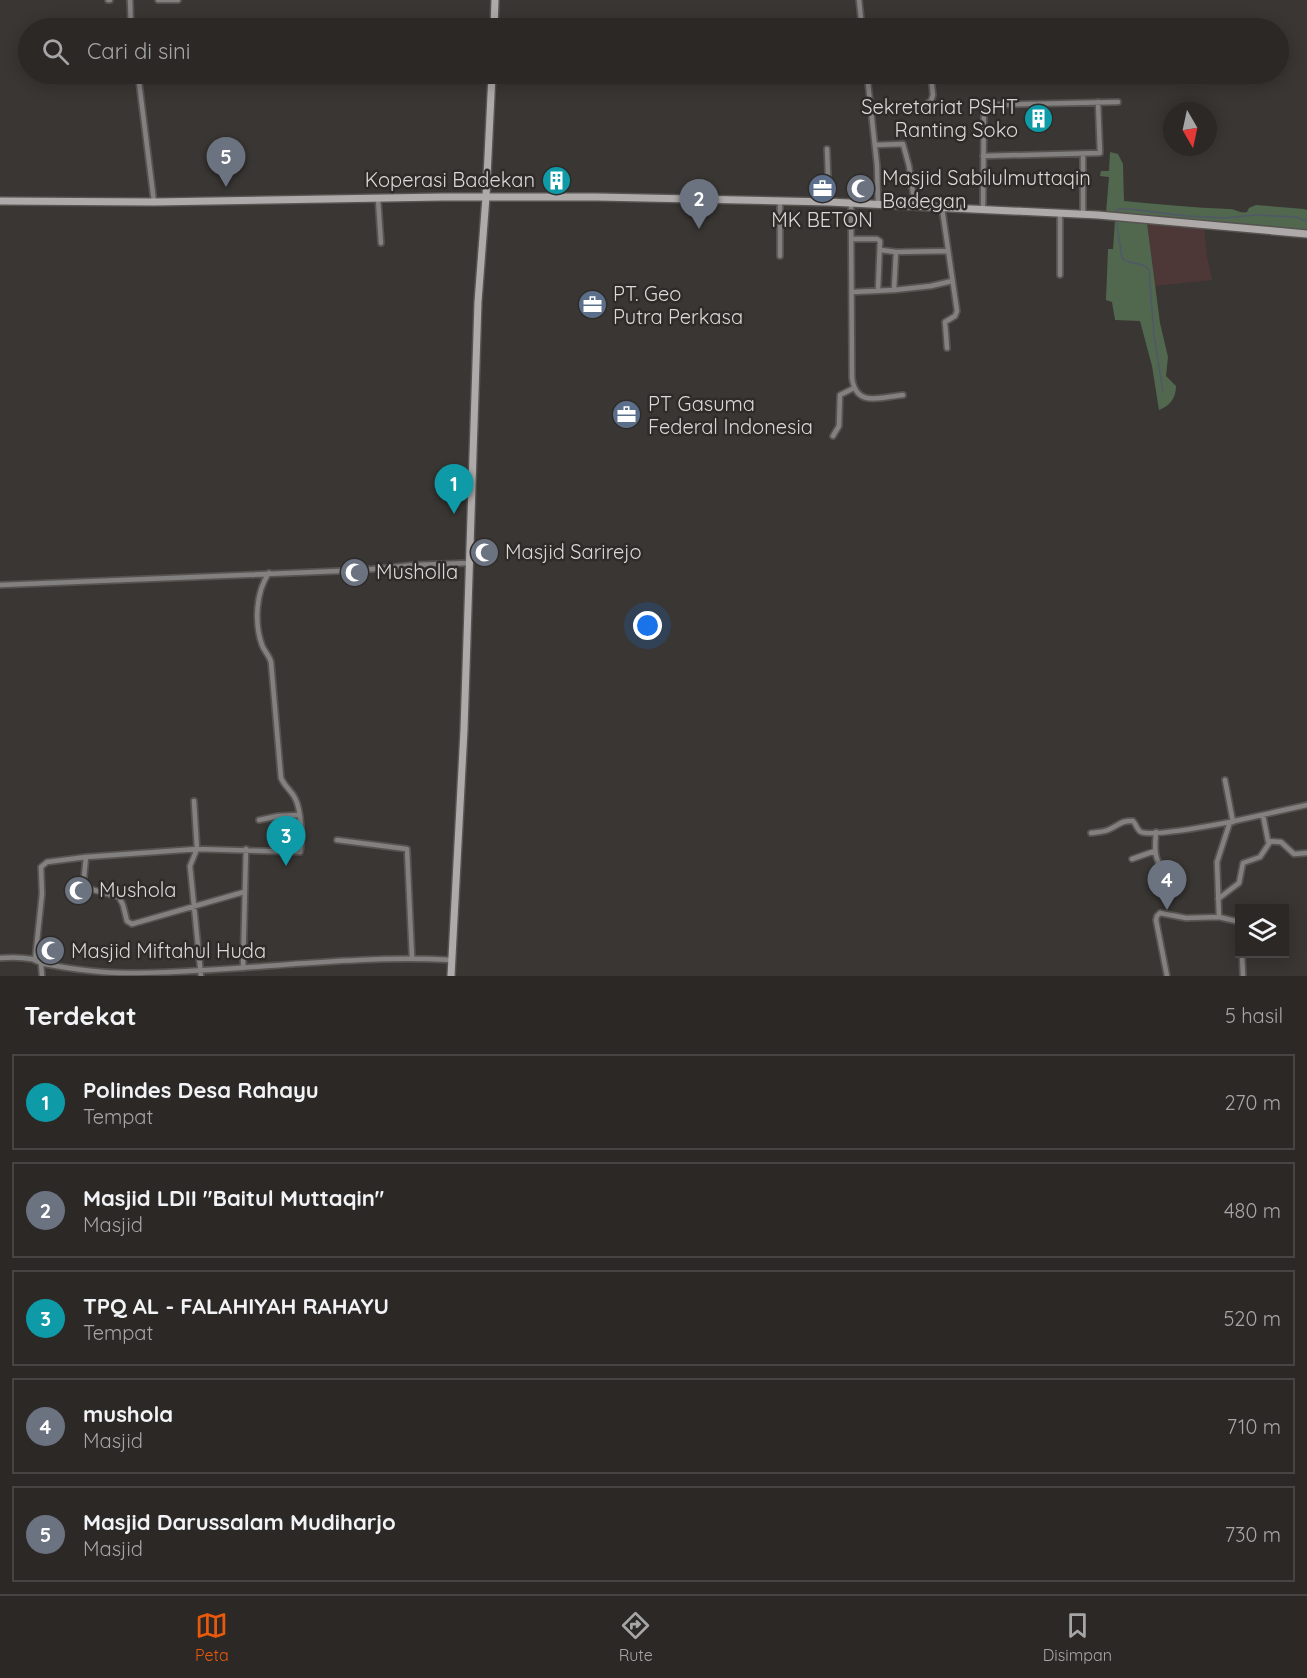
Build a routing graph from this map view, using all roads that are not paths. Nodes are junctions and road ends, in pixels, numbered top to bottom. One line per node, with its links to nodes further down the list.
1 (130, 0): 6 (street)
2 (158, 0): 3 (street)
3 (177, 0)
4 (495, 0): 7 (street)
5 (859, 0): 8 (street)
6 (131, 18)
7 (494, 18)
8 (861, 18)
9 (139, 84): 24 (street)
10 (492, 84): 20 (street)
11 (868, 84): 16 (street)
12 (932, 84): 15 (street)
13 (1098, 102): 14 (street); 18 (street); 19 (street)
14 (1118, 102)
15 (906, 107)
16 (875, 145): 27 (street); 28 (street)
17 (827, 149): 25 (street)
18 (1083, 154): 19 (street); 32 (street)
19 (983, 156): 30 (street)
20 (486, 197): 21 (street); 23 (street); 49 (street)
21 (378, 199): 24 (street); 35 (street)
22 (0, 201): 24 (street)
23 (780, 201): 25 (street); 39 (street)
24 (154, 202)
25 (829, 202): 26 (street)
26 (851, 203): 27 (street); 34 (street)
27 (878, 204): 28 (street)
28 (915, 206): 29 (street)
29 (942, 208): 30 (street); 37 (street)
30 (984, 210): 31 (street)
31 (1060, 214): 32 (street); 40 (street)
32 (1083, 215): 33 (street)
33 (1307, 234)
34 (852, 239): 36 (street); 44 (street)
35 (381, 243)
36 (881, 250): 38 (street); 42 (street)
37 (947, 251): 38 (street); 41 (street)
38 (896, 252): 43 (street)
39 (780, 256)
40 (1060, 275)
41 (952, 281): 43 (street); 45 (street)
42 (878, 290): 43 (street); 44 (street)
43 (894, 290)
44 (853, 292): 46 (street)
45 (947, 348)
46 (854, 388): 47 (street); 48 (street)
47 (903, 395)
48 (833, 436)
49 (469, 563): 50 (street); 79 (street)
50 (269, 573): 51 (street); 55 (street)
51 (0, 585)
52 (1225, 780): 58 (street)
53 (194, 801): 63 (street)
54 (1307, 805): 56 (street)
55 (299, 815): 57 (street); 64 (street)
56 (1263, 815): 58 (street); 62 (street)
57 (259, 820)
58 (1232, 822): 60 (street); 71 (street)
59 (1091, 832): 60 (street)
60 (1156, 832): 65 (street)
61 (337, 840): 75 (street)
62 (1270, 842): 66 (street); 71 (street)
63 (197, 849): 64 (street); 67 (street); 72 (street)
64 (246, 849): 70 (street)
65 (1155, 851): 68 (street); 69 (street)
66 (1307, 853)
67 (86, 857): 72 (street); 78 (street)
68 (1132, 859)
69 (1176, 867)
70 (244, 892): 72 (street); 81 (street)
71 (1218, 899): 73 (street)
72 (195, 905): 82 (street)
73 (1218, 917): 74 (street); 86 (street)
74 (1235, 921)
75 (412, 957): 79 (street); 81 (street)
76 (0, 958): 78 (street)
77 (1242, 958): 87 (street)
78 (35, 960): 80 (street)
79 (452, 960): 85 (street)
80 (42, 964): 83 (street); 84 (street)
81 (243, 968): 82 (street)
82 (201, 973): 83 (street)
83 (104, 974)
84 (42, 976)
85 (451, 976)
86 (1167, 976)
87 (1243, 976)

